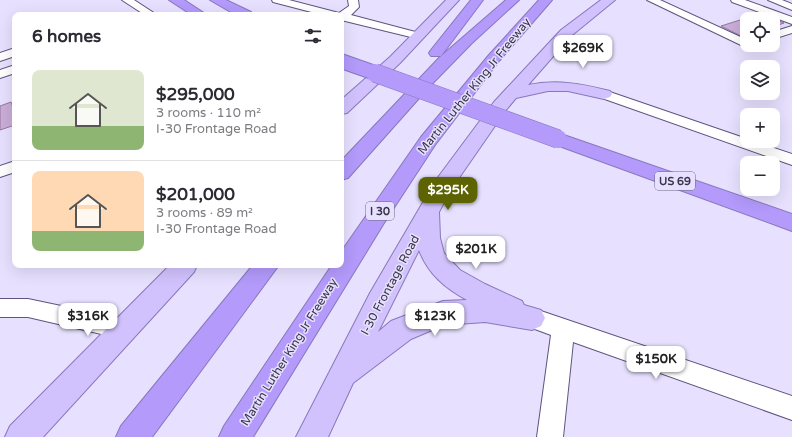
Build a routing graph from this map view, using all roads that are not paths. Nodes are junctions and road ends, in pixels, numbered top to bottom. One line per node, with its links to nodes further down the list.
1 (127, 0): 15 (street)
2 (175, 0): 16 (highway)
3 (216, 0): 17 (highway)
4 (277, 0): 18 (street)
5 (353, 0): 19 (street)
6 (453, 0): 24 (main road)
7 (477, 0): 35 (highway)
8 (512, 0): 35 (highway, Martin Luther King Jr Freeway)
9 (546, 0): 42 (highway, Martin Luther King Jr Freeway / I 30)
10 (609, 0): 29 (main road, I-30 Frontage Road)
11 (653, 0): 25 (street)
12 (736, 0): 21 (street)
13 (773, 0): 14 (street)
14 (792, 7)
15 (147, 12)
16 (196, 12)
17 (240, 12)
18 (324, 12)
19 (344, 13)
20 (344, 17): 24 (street)
21 (792, 21)
22 (792, 29): 23 (street)
23 (780, 33)
24 (419, 36): 34 (main road)
25 (740, 41)
26 (12, 53): 27 (street)
27 (0, 57)
28 (344, 62): 41 (highway, US 69, bridge)
29 (559, 64): 32 (main road, I-30 Frontage Road); 33 (main road)
30 (12, 70): 31 (street)
31 (0, 74)
32 (512, 94): 33 (main road); 40 (main road, I-30 Frontage Road)
33 (604, 94): 36 (street)
34 (344, 106)
35 (380, 128): 38 (highway, Martin Luther King Jr Freeway)
36 (792, 160)
37 (12, 167): 39 (street)
38 (344, 170)
39 (0, 172)
40 (429, 212): 47 (main road); 50 (main road, I-30 Frontage Road)
41 (792, 223)
42 (344, 267)
43 (182, 268): 48 (main road)
44 (265, 268): 53 (highway)
45 (343, 268): 54 (highway, Martin Luther King Jr Freeway / I 30)
46 (0, 308): 48 (street)
47 (532, 318): 49 (street); 50 (main road)
48 (123, 329): 52 (main road)
49 (563, 329): 51 (street); 56 (street)
50 (344, 374): 55 (main road, I-30 Frontage Road)
51 (792, 408)
52 (21, 437)
53 (132, 437)
54 (235, 437)
55 (312, 437)
56 (550, 437)

